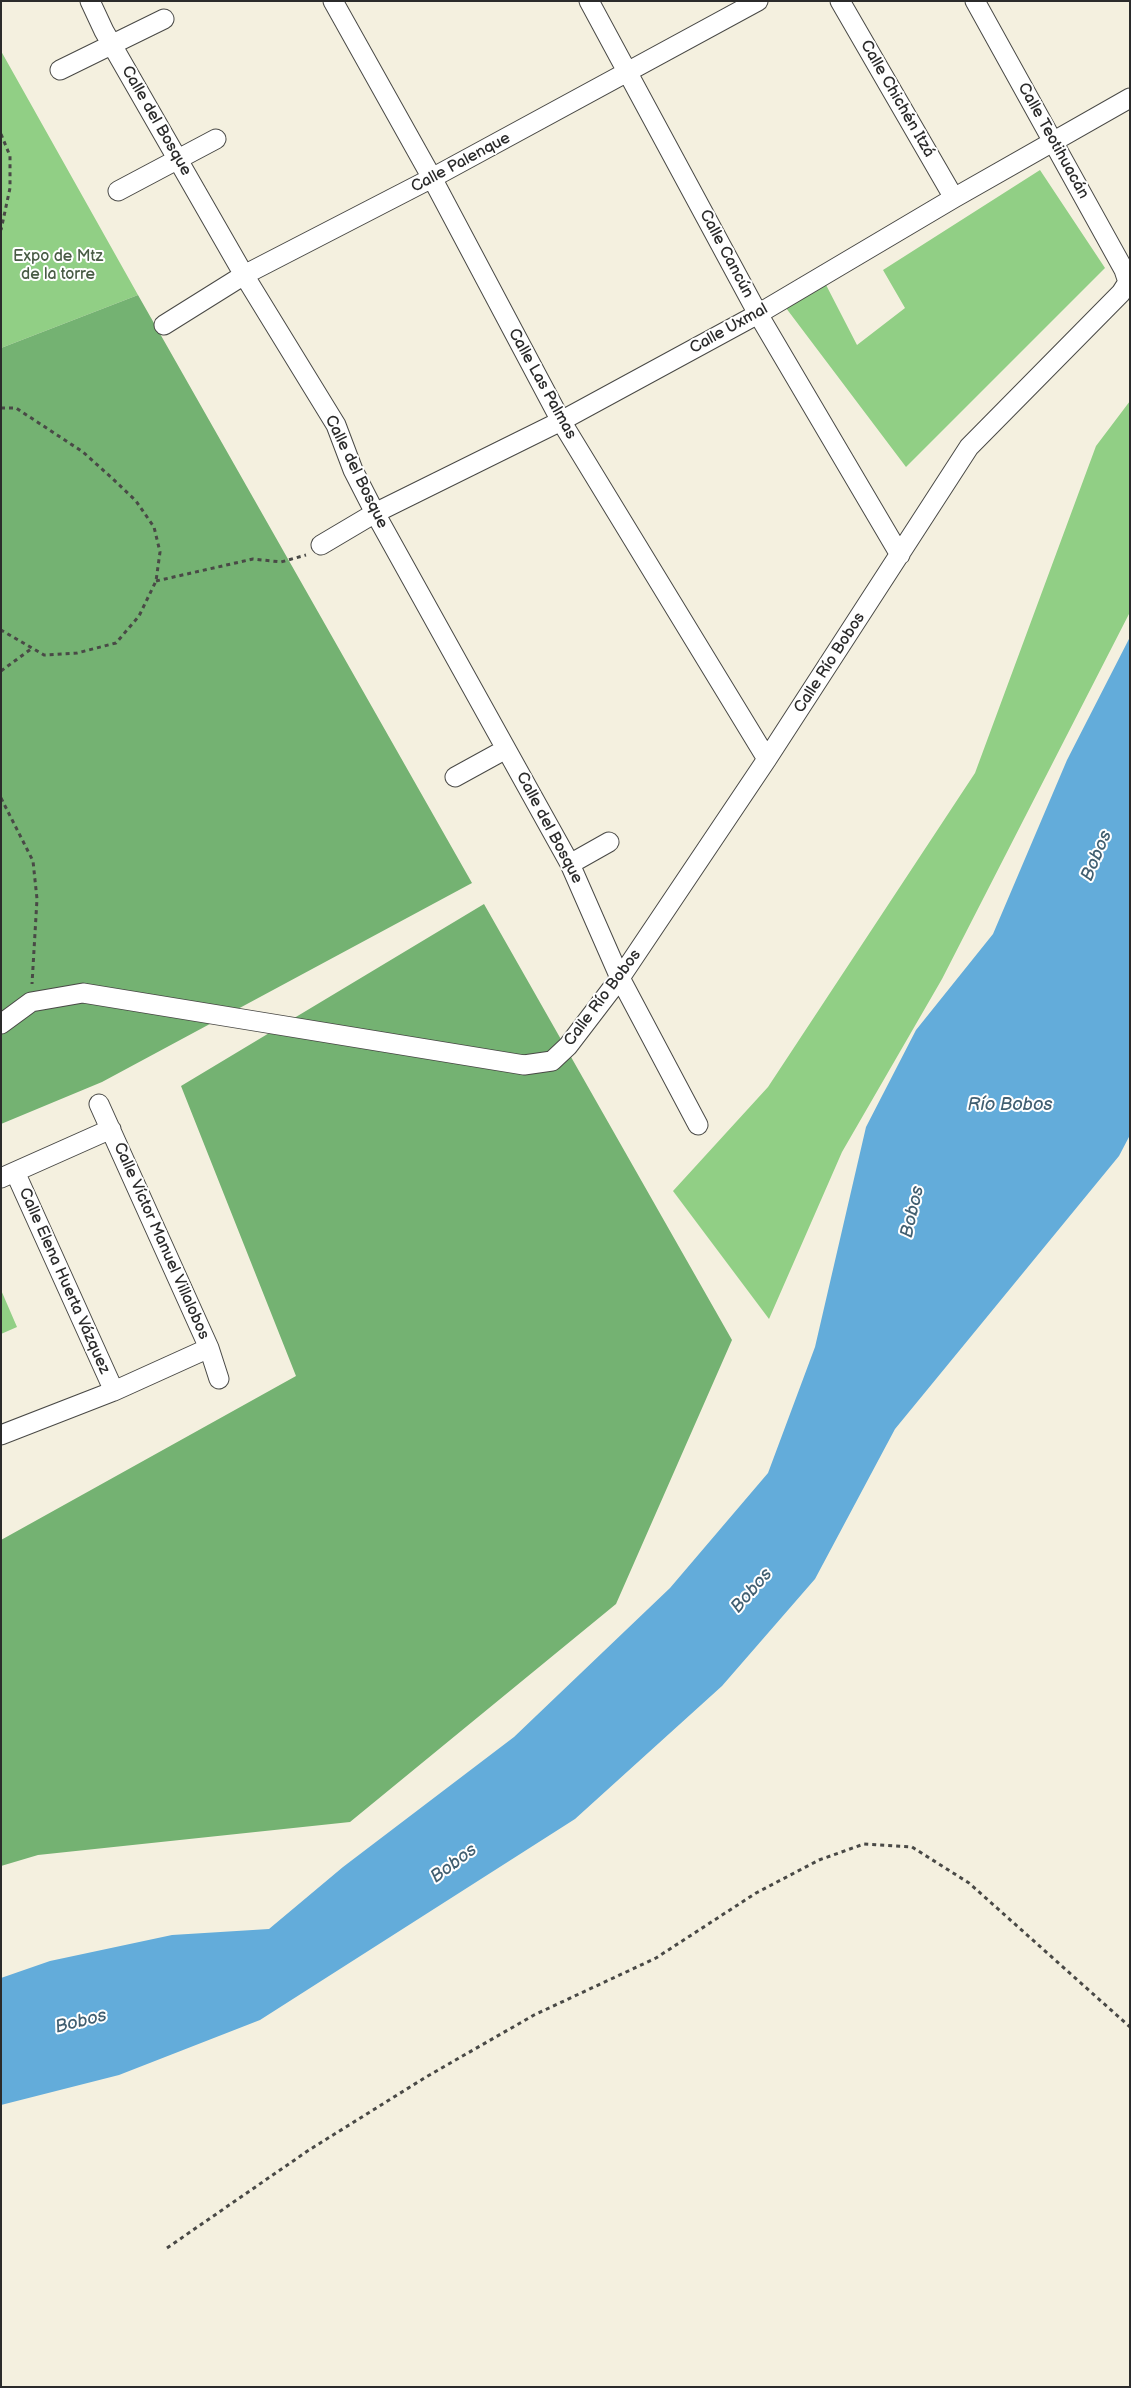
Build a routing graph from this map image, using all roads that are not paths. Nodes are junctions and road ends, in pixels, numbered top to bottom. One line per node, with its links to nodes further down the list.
1 (90, 1): 8 (street, Calle del Bosque)
2 (333, 1): 15 (street, Calle Las Palmas)
3 (588, 1): 10 (street, Calle Cancún)
4 (758, 1): 10 (street, Calle Palenque)
5 (840, 1): 17 (street, Calle Chichén Itzá)
6 (975, 1): 13 (street, Calle Teotihuacán)
7 (164, 19): 8 (street)
8 (112, 45): 9 (street); 14 (street, Calle del Bosque)
9 (60, 70)
10 (629, 73): 15 (street, Calle Palenque); 20 (street, Calle Cancún)
11 (1130, 98): 13 (street, Calle Uxmal)
12 (216, 139): 14 (street)
13 (1053, 141): 17 (street, Calle Uxmal); 19 (street, Calle Teotihuacán)
14 (178, 160): 16 (street); 18 (street, Calle del Bosque)
15 (432, 178): 18 (street, Calle Palenque); 22 (street, Calle Las Palmas)
16 (118, 191)
17 (954, 198): 20 (street, Calle Uxmal)
18 (244, 275): 21 (street, Calle Palenque); 23 (street, Calle del Bosque)
19 (1128, 282): 25 (street, Calle Río Bobos)
20 (758, 314): 22 (street, Calle Uxmal); 25 (street, Calle Cancún)
21 (164, 325)
22 (561, 421): 23 (street, Calle Uxmal); 27 (street, Calle Las Palmas)
23 (375, 514): 24 (street, Calle Uxmal); 26 (street, Calle del Bosque)
24 (321, 545)
25 (900, 555): 27 (street, Calle Río Bobos)
26 (506, 749): 28 (street); 30 (street, Calle del Bosque)
27 (767, 758): 31 (street, Calle Río Bobos)
28 (455, 777)
29 (609, 842): 30 (street)
30 (570, 864): 31 (street, Calle del Bosque)
31 (620, 978): 32 (street, Calle Río Bobos); 34 (street, Calle del Bosque)
32 (1, 1024)
33 (99, 1104): 35 (street, Calle Víctor Manuel Villalobos)
34 (698, 1125)
35 (111, 1129): 36 (street); 37 (street, Calle Víctor Manuel Villalobos)
36 (8, 1175): 39 (street, Calle Elena Huerta Vázquez)
37 (209, 1348): 38 (street, Calle Víctor Manuel Villalobos); 39 (street)
38 (219, 1379)
39 (114, 1391): 40 (street)
40 (1, 1435)

